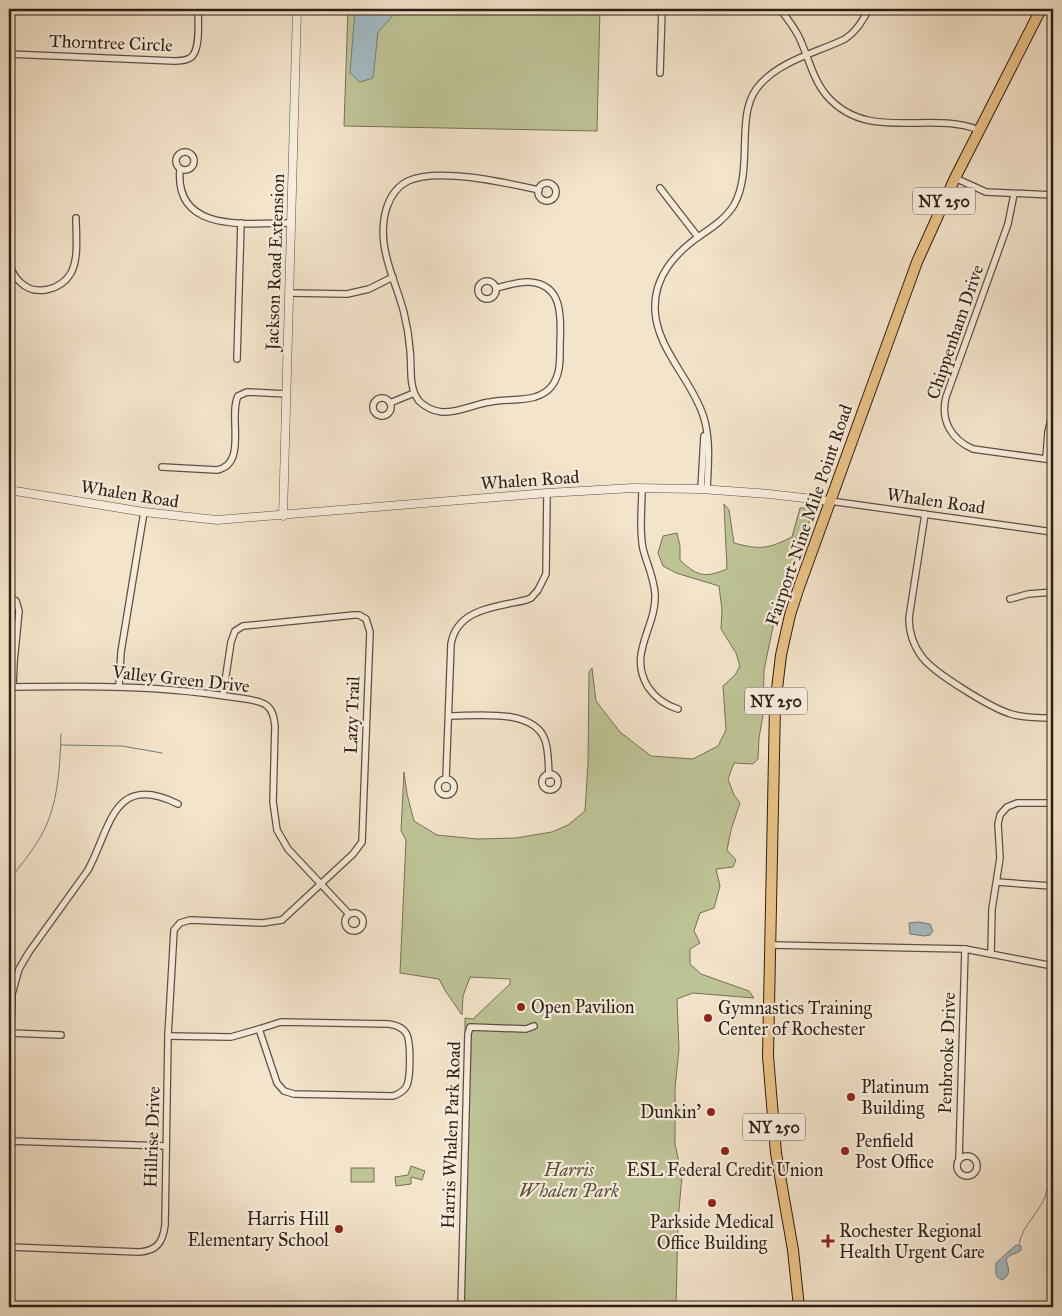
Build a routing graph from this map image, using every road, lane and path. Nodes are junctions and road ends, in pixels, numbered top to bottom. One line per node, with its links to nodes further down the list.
1 (198, 9): 7 (street, Thorntree Circle)
2 (297, 9): 19 (street, Jackson Road Extension)
3 (662, 9): 9 (street)
4 (780, 9): 8 (street)
5 (868, 9): 8 (street)
6 (1041, 9): 10 (main road, Fairport-Nine Mile Point Road / NY 250)
7 (9, 54)
8 (807, 56): 10 (street); 20 (street)
9 (660, 73)
10 (979, 130): 12 (main road, Fairport-Nine Mile Point Road / NY 250)
11 (180, 169): 18 (street)
12 (955, 178): 15 (street); 37 (main road, Fairport-Nine Mile Point Road / NY 250)
13 (660, 188): 20 (street)
14 (539, 190): 22 (street)
15 (1014, 194): 16 (street); 30 (street, Chippenham Drive)
16 (1053, 195)
17 (76, 218): 21 (street)
18 (241, 223): 19 (street); 25 (street)
19 (291, 224): 24 (street, Jackson Road Extension)
20 (698, 237): 35 (street)
21 (9, 258)
22 (393, 278): 24 (street); 26 (street)
23 (496, 288): 26 (street)
24 (289, 293): 27 (street, Jackson Road Extension)
25 (237, 359)
26 (414, 393): 28 (street)
27 (286, 394): 32 (street); 40 (street, Jackson Road Extension)
28 (390, 403)
29 (1053, 412): 30 (street)
30 (1046, 458): 31 (street, Chippenham Drive)
31 (1053, 460)
32 (162, 467)
33 (642, 488): 35 (street, Whalen Road); 36 (street, Whalen Road); 48 (street)
34 (9, 490): 38 (street, Whalen Road)
35 (704, 490): 37 (street, Whalen Road)
36 (547, 494): 40 (street, Whalen Road); 49 (street)
37 (830, 501): 39 (street, Whalen Road); 60 (main road, Fairport-Nine Mile Point Road / NY 250)
38 (144, 512): 40 (street, Whalen Road); 45 (street)
39 (925, 514): 41 (street, Whalen Road); 50 (street)
40 (283, 516)
41 (1053, 532)
42 (1053, 592): 44 (street)
43 (9, 596): 46 (street, Valley Green Drive)
44 (1010, 599)
45 (120, 686): 46 (street, Valley Green Drive); 47 (street, Valley Green Drive)
46 (11, 687)
47 (223, 695): 56 (street, Valley Green Drive); 56 (street, Lazy Trail)
48 (678, 709)
49 (450, 716): 51 (street); 52 (street)
50 (1053, 718)
51 (549, 775)
52 (446, 779)
53 (1053, 803): 55 (street)
54 (178, 804): 66 (street)
55 (997, 882): 57 (street); 62 (street)
56 (321, 884): 58 (street, Valley Green Drive); 59 (street, Lazy Trail)
57 (1051, 886)
58 (349, 914)
59 (223, 921): 68 (street, Hillrise Drive)
60 (771, 945): 61 (street); 74 (main road, Fairport-Nine Mile Point Road / NY 250)
61 (965, 949): 62 (street); 71 (street, Penbrooke Drive)
62 (991, 954): 63 (street)
63 (1053, 966)
64 (534, 1026): 73 (street, Harris Whalen Park Road)
65 (259, 1029): 65 (street); 68 (street)
66 (10, 1033): 67 (street)
67 (61, 1035)
68 (168, 1036): 70 (street, Hillrise Drive)
69 (9, 1141): 70 (street)
70 (166, 1146): 72 (street, Hillrise Drive)
71 (959, 1159)
72 (9, 1247)
73 (461, 1307)
74 (799, 1307)

